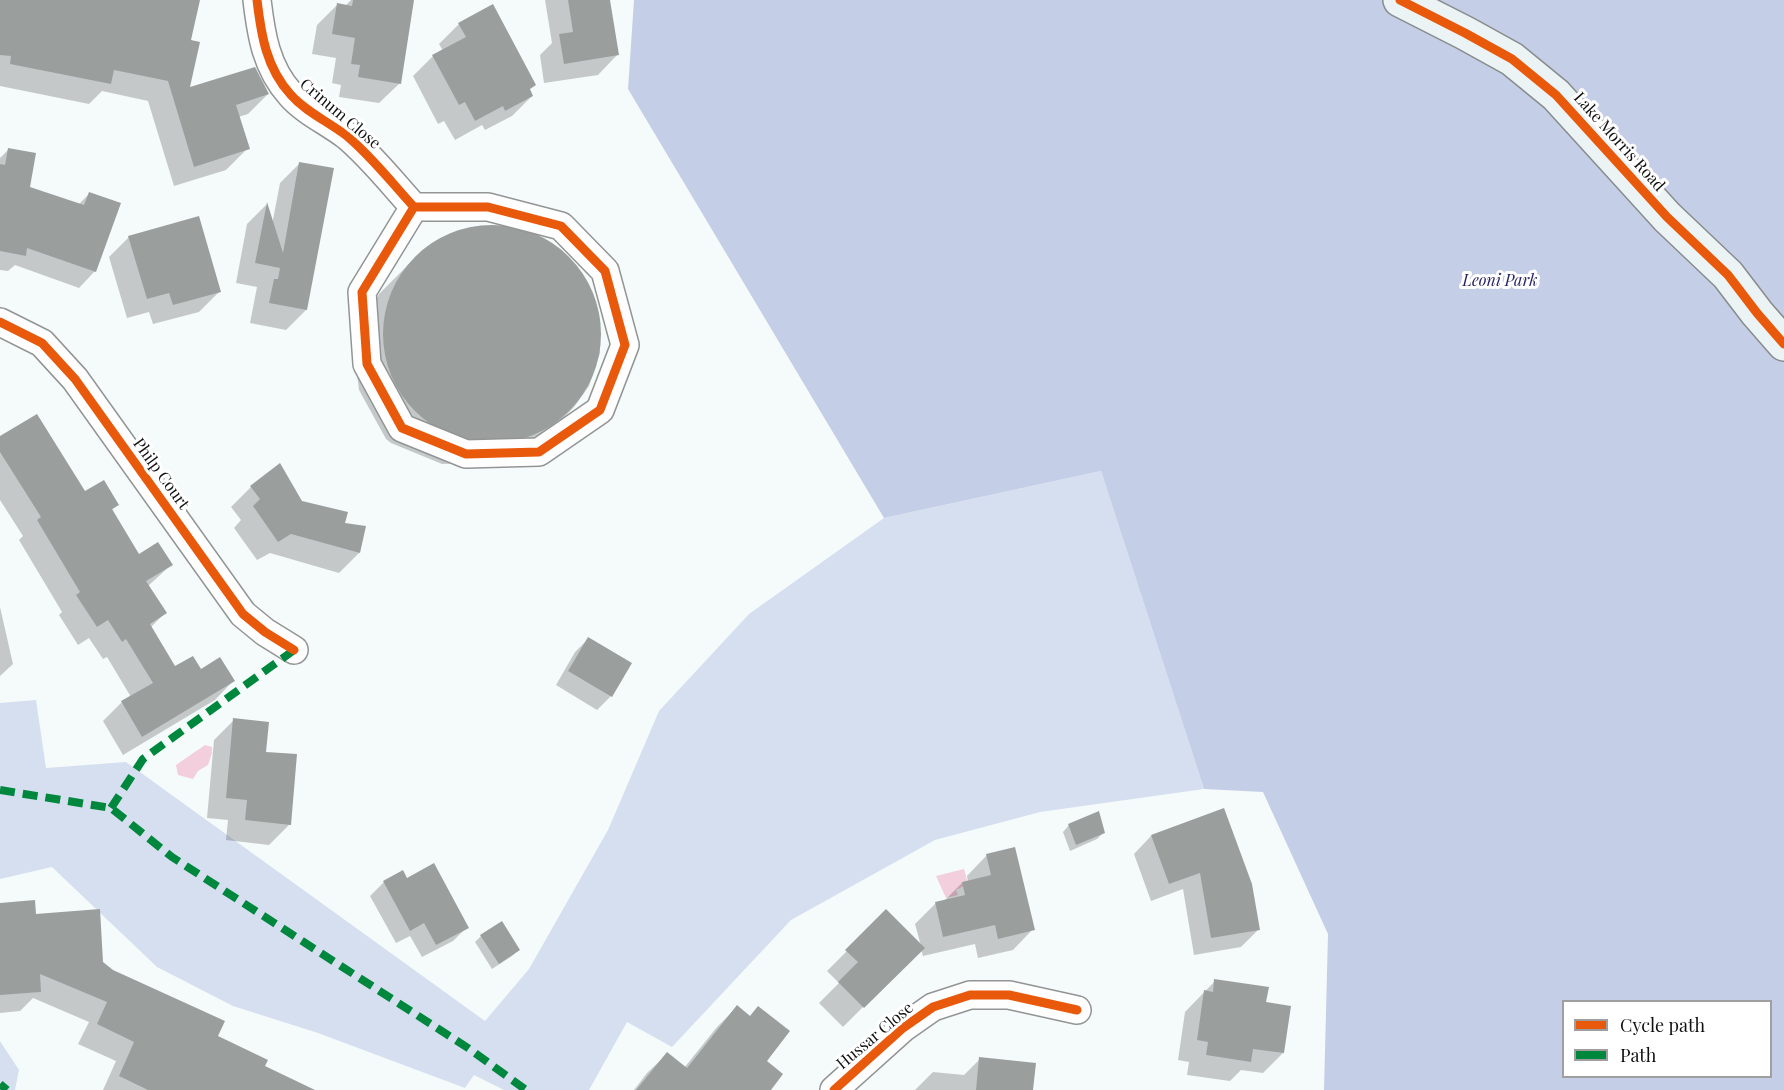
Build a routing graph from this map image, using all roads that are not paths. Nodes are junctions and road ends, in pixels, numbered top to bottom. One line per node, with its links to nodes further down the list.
1 (257, 0): 3 (street, Crinum Close)
2 (1400, 0): 5 (street, Lake Morris Road)
3 (414, 207): 3 (street)
4 (0, 322): 6 (street, Philp Court)
5 (1784, 344)
6 (294, 650)
7 (1077, 1010): 8 (street, Hussar Close)
8 (834, 1090)

